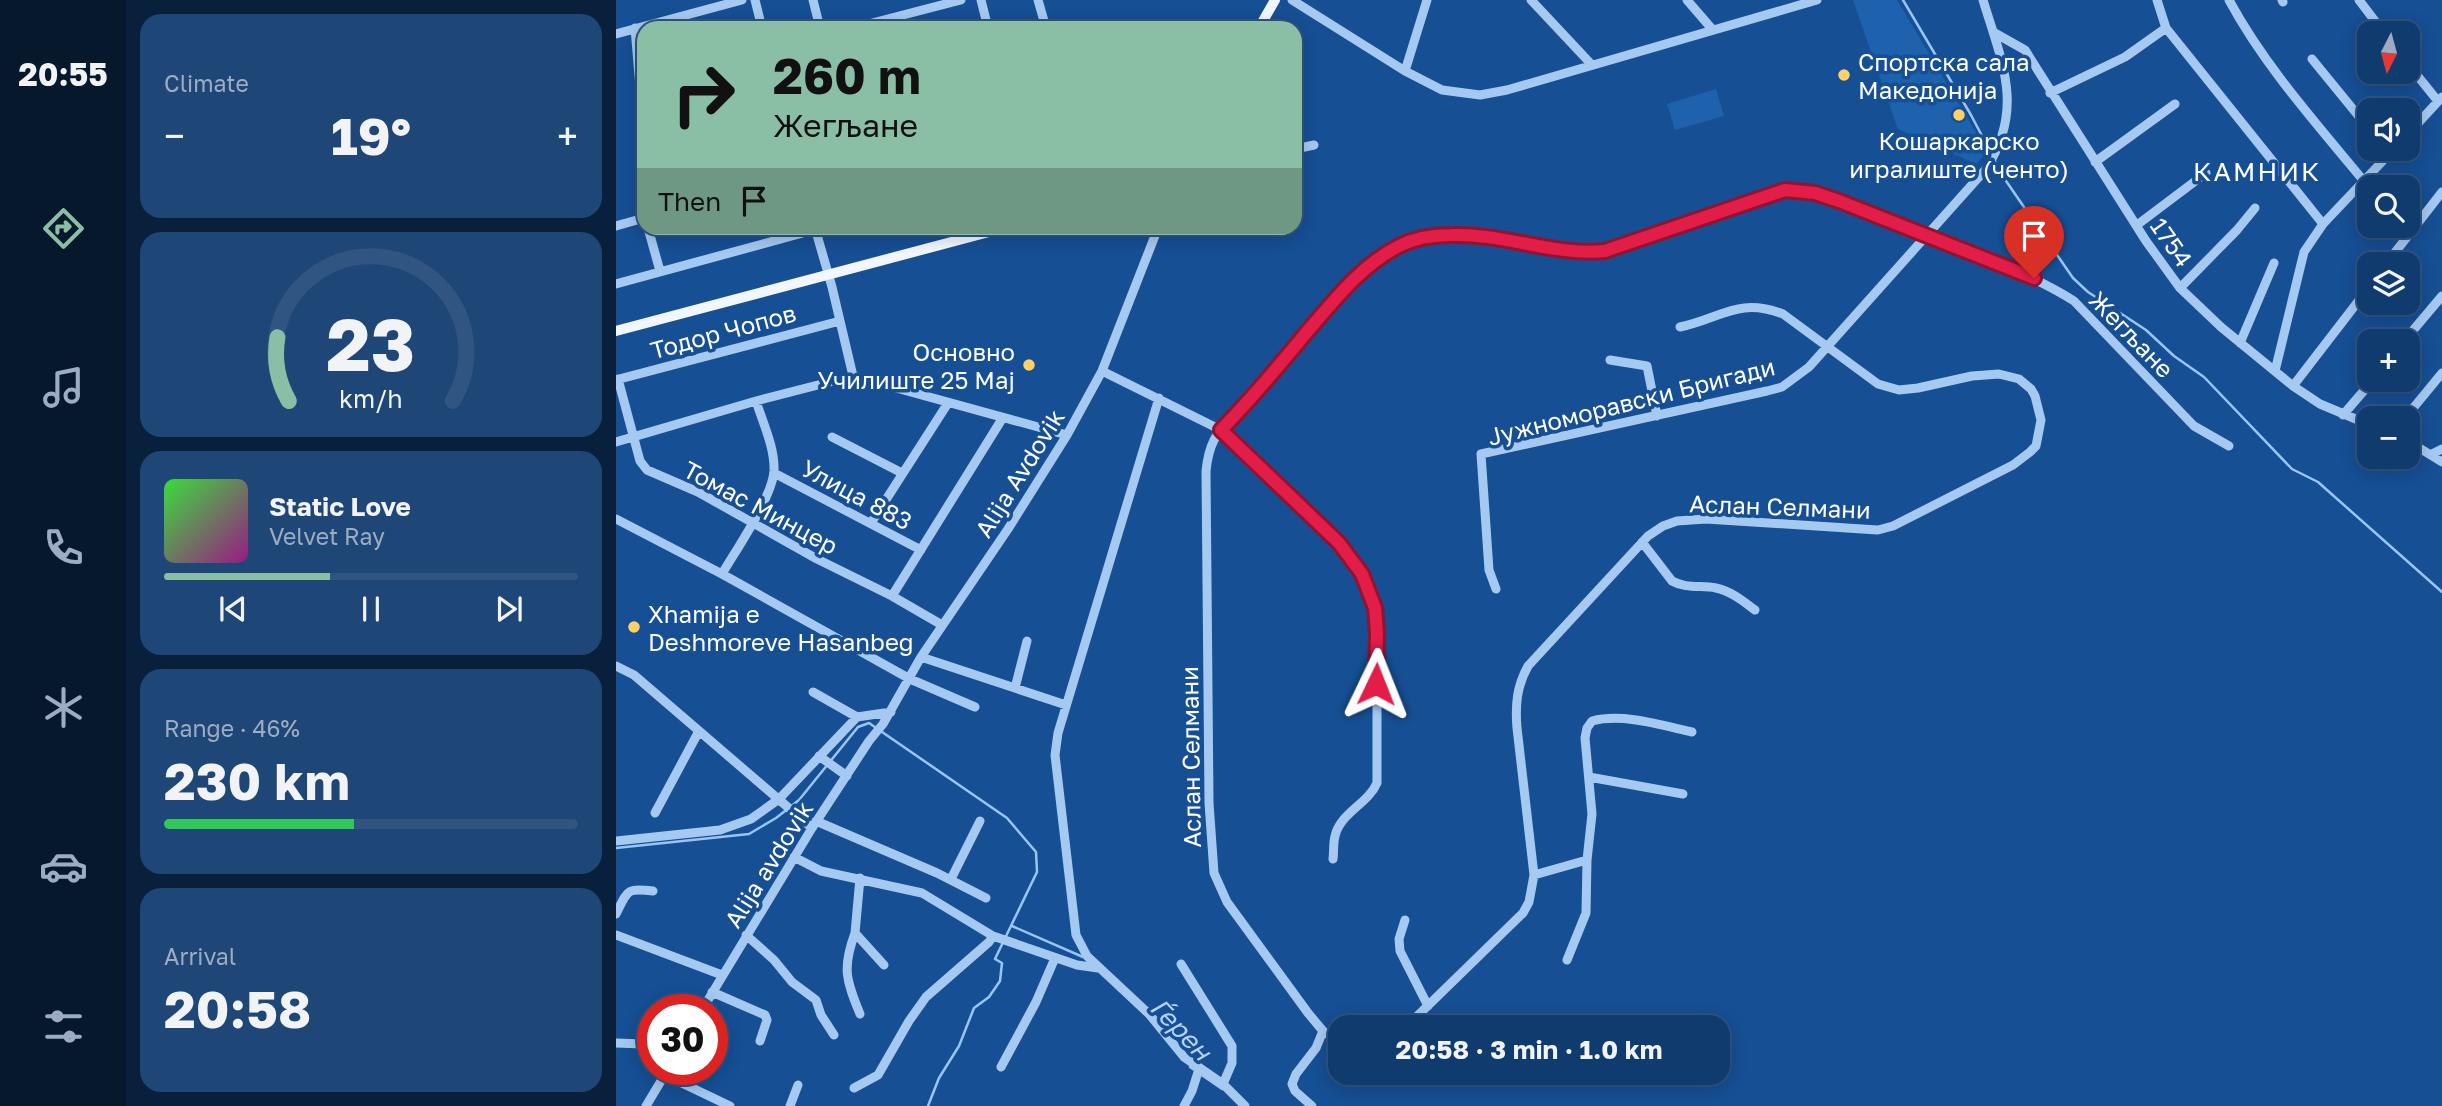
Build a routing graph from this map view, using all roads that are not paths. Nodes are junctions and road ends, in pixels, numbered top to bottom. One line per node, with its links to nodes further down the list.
1 (742, 0): 17 (street)
2 (755, 0): 18 (street)
3 (813, 0): 19 (street)
4 (961, 0): 20 (street)
5 (981, 0): 21 (street)
6 (1038, 0): 22 (street)
7 (1275, 0): 23 (main road)
8 (1292, 0): 33 (street)
9 (1427, 0): 33 (street)
10 (1531, 0): 32 (street)
11 (1687, 0): 27 (street)
12 (1817, 0): 27 (street)
13 (1984, 0): 28 (street, Јужноморавски Бригади)
14 (2157, 0): 26 (street)
15 (2229, 0): 45 (street)
16 (2360, 0): 24 (street)
17 (662, 21)
18 (760, 21)
19 (818, 21)
20 (880, 21)
21 (986, 21)
22 (1044, 21)
23 (1263, 21)
24 (2375, 21)
25 (635, 28): 29 (street); 30 (street)
26 (2166, 28): 35 (street); 52 (street)
27 (1712, 29): 32 (street)
28 (1993, 32): 35 (street, 1754); 59 (street, Јужноморавски Бригади)
29 (616, 34)
30 (637, 45)
31 (2312, 58): 38 (street)
32 (1592, 65): 33 (street)
33 (1405, 71)
34 (2420, 77): 36 (street)
35 (2050, 93): 43 (street, 1754)
36 (2440, 98): 39 (street)
37 (2175, 104): 43 (street)
38 (2357, 114)
39 (2420, 120)
40 (1314, 145): 41 (street)
41 (1302, 148)
42 (2379, 161): 46 (street)
43 (2095, 162): 51 (street, 1754)
44 (2206, 173): 51 (street)
45 (2359, 175)
46 (2367, 175)
47 (2357, 187): 52 (street)
48 (2442, 192): 60 (street)
49 (2255, 208): 65 (street)
50 (637, 220): 53 (street)
51 (2137, 225): 65 (street, 1754)
52 (2323, 225): 76 (street)
53 (616, 226)
54 (650, 235): 62 (street)
55 (791, 235): 62 (street)
56 (819, 235): 63 (street)
57 (977, 235): 63 (main road)
58 (1155, 235): 75 (street, Alija Avdovik)
59 (1927, 235): 73 (street, Јужноморавски Бригади); 90 (street, Жегљане); 95 (street, Жегљане)
60 (2395, 252)
61 (2274, 263): 72 (street)
62 (660, 271): 64 (street)
63 (828, 273): 68 (street); 71 (main road)
64 (616, 284)
65 (2180, 288): 72 (street, 1754)
66 (2442, 296): 70 (street)
67 (2357, 303): 80 (street)
68 (839, 321): 78 (street); 79 (street, Тодор Чопов)
69 (1680, 327): 73 (street)
70 (2414, 329)
71 (616, 331)
72 (2240, 343): 76 (street, 1754)
73 (1828, 346): 87 (street, Јужноморавски Бригади); 105 (street, Аслан Селмани)
74 (1610, 360): 87 (street)
75 (1102, 371): 82 (street); 91 (street, Alija Avdovik)
76 (2275, 371): 80 (street, 1754)
77 (2442, 373): 85 (street)
78 (853, 376): 83 (street); 84 (street)
79 (617, 380): 92 (street, Томас Минцер)
80 (2293, 386): 86 (street, 1754)
81 (2362, 392): 86 (street)
82 (1159, 398): 90 (street); 118 (street)
83 (757, 401): 92 (street); 100 (street)
84 (948, 403): 88 (street); 101 (street)
85 (2415, 406)
86 (2343, 415): 89 (street, 1754)
87 (1657, 416): 108 (street, Јужноморавски Бригади)
88 (1002, 419): 91 (street); 106 (street)
89 (2357, 420)
90 (1221, 430): 135 (street); 158 (street, Аслан Селмани)
91 (1067, 435): 111 (street, Alija Avdovik)
92 (634, 437): 94 (street); 103 (street, Томас Минцер)
93 (832, 437): 101 (street)
94 (616, 442)
95 (2228, 446)
96 (2420, 448): 98 (street)
97 (2442, 449): 98 (street)
98 (2432, 454): 99 (street)
99 (2442, 462)
100 (774, 473): 103 (street); 104 (street, Улица 883)
101 (902, 473): 104 (street)
102 (616, 519): 107 (street)
103 (752, 522): 107 (street); 109 (street, Томас Минцер)
104 (871, 523): 106 (street, Улица 883)
105 (1642, 542): 110 (street); 137 (street, Аслан Селмани)
106 (921, 550): 109 (street)
107 (722, 574): 115 (street)
108 (1496, 589)
109 (892, 596): 111 (street, Томас Минцер)
110 (1755, 610)
111 (942, 625): 113 (street, Alija Avdovik)
112 (1027, 641): 116 (street)
113 (921, 657): 115 (street, Alija Avdovik); 116 (street)
114 (616, 666): 122 (street)
115 (910, 679): 119 (street); 120 (street, Alija Avdovik)
116 (1015, 688): 118 (street)
117 (813, 692): 121 (street)
118 (1066, 705): 152 (street)
119 (975, 707)
120 (891, 712): 121 (street); 124 (street, Alija Avdovik)
121 (857, 717): 125 (street)
122 (699, 731): 129 (street); 130 (street)
123 (1692, 732): 127 (street)
124 (869, 741): 126 (street, Alija avdovik)
125 (820, 757): 126 (street); 129 (street)
126 (847, 776): 132 (street, Alija avdovik)
127 (1589, 777): 128 (street); 136 (street)
128 (1683, 794)
129 (782, 802): 132 (street); 133 (street)
130 (655, 813)
131 (980, 821): 139 (street)
132 (814, 825): 134 (street, Alija avdovik); 139 (street)
133 (616, 841)
134 (794, 857): 138 (street); 146 (street, Alija avdovik)
135 (1333, 859)
136 (1587, 860): 137 (street); 149 (street)
137 (1534, 875): 155 (street, Аслан Селмани)
138 (860, 878): 144 (street); 147 (street)
139 (951, 879): 141 (street)
140 (653, 891): 142 (street)
141 (986, 898)
142 (616, 914)
143 (1405, 920): 155 (street)
144 (855, 933): 151 (street); 156 (street)
145 (616, 935): 153 (street)
146 (746, 935): 153 (street, Alija avdovik); 160 (street)
147 (997, 937): 148 (street); 170 (street)
148 (1055, 958): 152 (street); 164 (street)
149 (1567, 960)
150 (1181, 964): 166 (street)
151 (884, 965)
152 (1098, 968): 165 (street)
153 (722, 975): 154 (street, Alija avdovik)
154 (712, 992): 161 (street)
155 (1428, 1006): 157 (street, Аслан Селмани)
156 (860, 1014)
157 (1419, 1015)
158 (1323, 1031): 159 (street, Аслан Селмани); 176 (street)
159 (1328, 1034)
160 (834, 1035)
161 (760, 1041)
162 (616, 1043): 163 (street)
163 (637, 1044)
164 (1001, 1067)
165 (1199, 1069): 166 (street); 174 (street)
166 (1223, 1084): 175 (street)
167 (659, 1085): 171 (street)
168 (691, 1085): 172 (street)
169 (798, 1085): 173 (street)
170 (854, 1088)
171 (646, 1106)
172 (730, 1106)
173 (790, 1106)
174 (1184, 1106)
175 (1245, 1106)
176 (1312, 1106)

